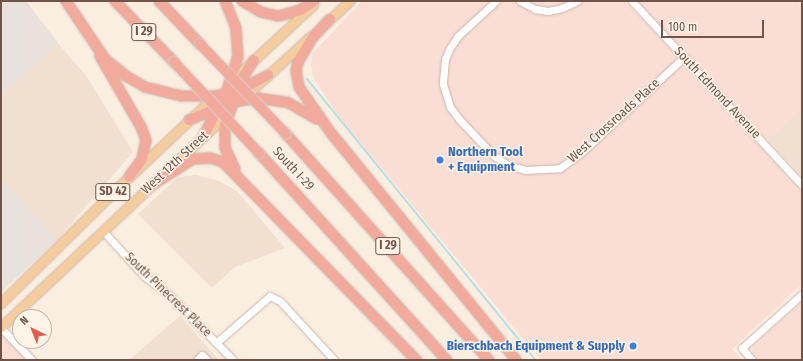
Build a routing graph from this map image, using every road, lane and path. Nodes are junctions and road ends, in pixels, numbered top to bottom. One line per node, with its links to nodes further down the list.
1 (66, 1): 14 (highway)
2 (115, 1): 38 (highway, South I-29 / I 29, bridge)
3 (159, 1): 39 (highway, South I-29 / I 29, bridge)
4 (225, 1): 18 (highway)
5 (242, 1): 6 (highway)
6 (314, 1)
7 (317, 1): 16 (main road)
8 (350, 1): 13 (main road)
9 (496, 1): 15 (street, West Crossroads Place)
10 (520, 1): 11 (street)
11 (576, 1)
12 (632, 1): 15 (street, South Edmond Avenue)
13 (330, 19): 17 (main road); 23 (highway)
14 (97, 49): 19 (highway); 25 (highway)
15 (684, 58): 28 (street, South Edmond Avenue)
16 (254, 60): 18 (main road); 20 (highway)
17 (268, 75): 20 (highway)
18 (227, 88): 19 (highway); 20 (highway); 21 (highway)
19 (215, 96): 22 (main road, West 12th Street / SD 42)
20 (238, 97): 21 (highway); 23 (highway)
21 (224, 110): 22 (highway); 24 (highway); 26 (highway)
22 (189, 120): 25 (main road, West 12th Street / SD 42)
23 (331, 133): 40 (highway)
24 (203, 136): 27 (main road, West 12th Street / SD 42)
25 (128, 177): 31 (main road, West 12th Street / SD 42)
26 (243, 181): 27 (highway); 37 (highway)
27 (152, 184): 29 (main road, West 12th Street / SD 42)
28 (802, 185)
29 (103, 231): 32 (main road, West 12th Street / SD 42); 33 (street, South Pinecrest Place)
30 (802, 294): 41 (street)
31 (1, 303)
32 (1, 328): 34 (street)
33 (217, 342): 35 (street, South Pinecrest Place); 36 (street)
34 (32, 360)
35 (233, 360)
36 (334, 360)
37 (416, 360)
38 (446, 360)
39 (489, 360)
40 (516, 360)
41 (752, 360)

